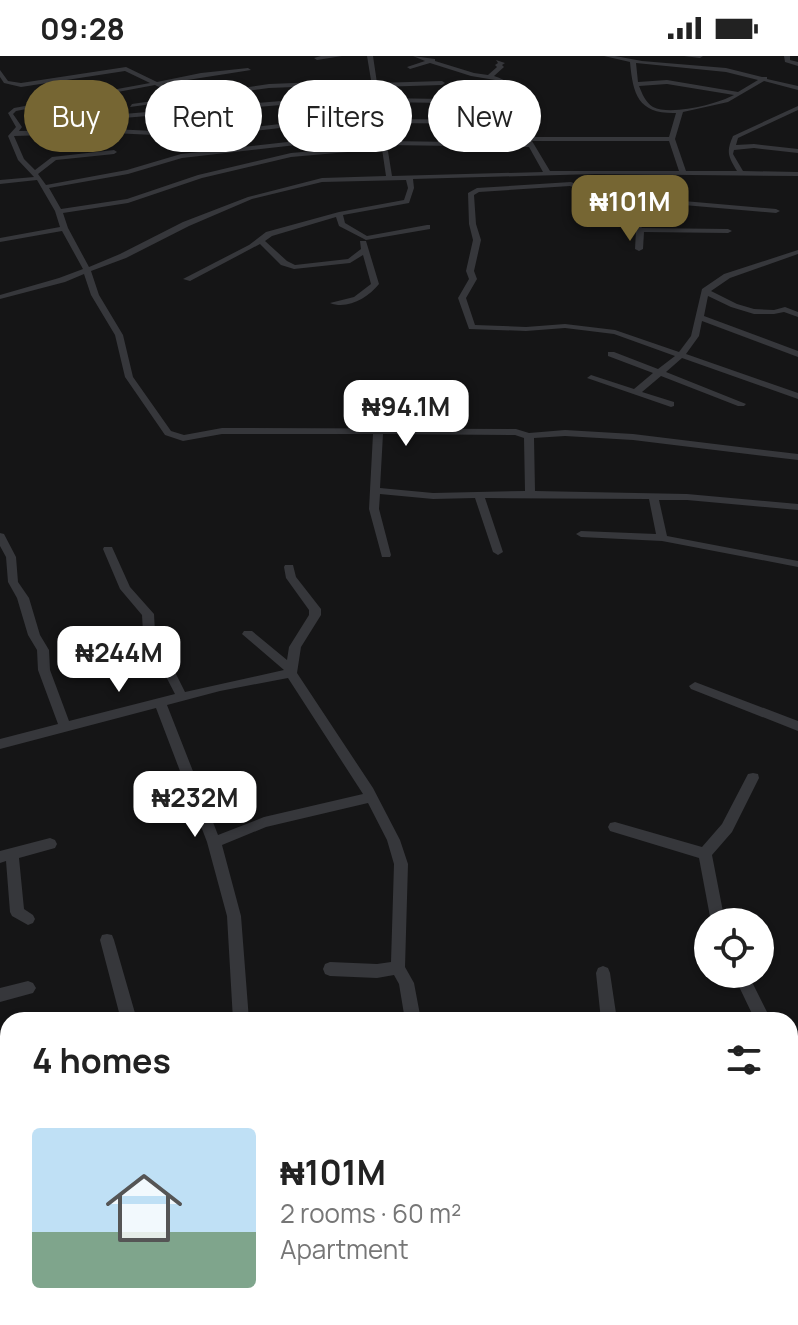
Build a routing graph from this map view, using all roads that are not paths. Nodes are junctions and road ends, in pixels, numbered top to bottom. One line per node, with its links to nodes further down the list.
1 (339, 56): 8 (street)
2 (370, 56): 22 (street)
3 (418, 56): 9 (street)
4 (607, 56): 11 (street)
5 (687, 56): 6 (street)
6 (700, 56)
7 (787, 56): 12 (street)
8 (317, 58)
9 (433, 60): 14 (street); 18 (street)
10 (498, 61): 18 (street)
11 (633, 62): 19 (street); 25 (street)
12 (798, 64)
13 (208, 65): 17 (street)
14 (410, 67)
15 (248, 70): 17 (street)
16 (0, 72): 20 (street)
17 (215, 73): 21 (street)
18 (489, 77): 23 (street)
19 (765, 78): 26 (street); 27 (street)
20 (146, 80)
21 (170, 80)
22 (374, 80)
23 (501, 80)
24 (145, 84): 35 (street)
25 (636, 84): 27 (street); 31 (street)
26 (798, 88)
27 (739, 94): 31 (street)
28 (278, 103): 33 (street)
29 (145, 104): 30 (street)
30 (132, 106)
31 (680, 111): 36 (street)
32 (796, 111): 39 (street)
33 (129, 115)
34 (278, 126): 35 (street)
35 (16, 133): 49 (street)
36 (672, 139): 37 (street); 45 (street)
37 (541, 142)
38 (278, 145): 54 (street)
39 (730, 149): 40 (street); 46 (street)
40 (798, 151)
41 (114, 152): 49 (street)
42 (314, 152): 58 (street)
43 (385, 152): 50 (street)
44 (536, 152): 47 (street)
45 (683, 172): 46 (street); 52 (street)
46 (741, 173): 48 (street)
47 (548, 174): 51 (street); 52 (street)
48 (798, 174)
49 (37, 175): 53 (street); 54 (street)
50 (389, 176): 51 (street); 73 (street)
51 (409, 176): 60 (street)
52 (598, 178): 55 (street); 56 (street)
53 (0, 182)
54 (45, 187): 58 (street)
55 (587, 191): 56 (street); 84 (street)
56 (606, 198): 57 (street)
57 (618, 203): 59 (street); 63 (street)
58 (59, 211): 62 (street)
59 (776, 211)
60 (339, 214): 66 (street); 69 (street)
61 (427, 227): 66 (street)
62 (64, 228): 68 (street); 73 (street)
63 (640, 230): 65 (street); 71 (street)
64 (728, 231): 65 (street)
65 (673, 233): 67 (street)
66 (360, 236): 70 (street)
67 (682, 236)
68 (0, 240)
69 (261, 241): 70 (street); 74 (street)
70 (365, 249): 77 (street)
71 (639, 249)
72 (798, 252): 75 (street)
73 (87, 270): 76 (street); 91 (street)
74 (187, 279)
75 (705, 291): 79 (street); 81 (street)
76 (0, 297)
77 (334, 303)
78 (798, 303): 79 (street)
79 (785, 309): 80 (street)
80 (798, 315)
81 (699, 317): 83 (street); 84 (street)
82 (611, 354): 85 (street)
83 (798, 354)
84 (681, 355): 85 (street); 88 (street)
85 (659, 372): 87 (street); 90 (street)
86 (591, 378): 87 (street)
87 (637, 391): 89 (street)
88 (798, 396)
89 (671, 404)
90 (741, 404)
91 (378, 431): 92 (street); 94 (street)
92 (529, 436): 93 (street); 96 (street)
93 (798, 457)
94 (375, 490): 95 (street); 104 (street)
95 (479, 494): 96 (street); 103 (street)
96 (530, 494): 97 (street)
97 (653, 496): 98 (street); 101 (street)
98 (798, 507)
99 (581, 534): 101 (street)
100 (0, 536): 113 (street)
101 (662, 538): 105 (street)
102 (108, 549): 110 (street)
103 (498, 552)
104 (386, 555)
105 (798, 564)
106 (289, 567): 108 (street)
107 (248, 634): 108 (street)
108 (291, 671): 110 (street); 116 (street)
109 (695, 686): 112 (street)
110 (182, 697): 111 (street)
111 (160, 702): 113 (street); 118 (street)
112 (798, 726)
113 (65, 727): 114 (street)
114 (0, 744)
115 (753, 778): 120 (street)
116 (369, 798): 118 (street); 125 (street)
117 (615, 827): 120 (street)
118 (214, 842): 132 (street)
119 (50, 844): 121 (street)
120 (705, 854): 122 (street)
121 (6, 855): 123 (street)
122 (715, 908)
123 (28, 919)
124 (107, 940): 131 (street)
125 (398, 968): 126 (street); 133 (street)
126 (330, 969)
127 (603, 973): 134 (street)
128 (28, 988): 130 (street)
129 (747, 988): 135 (street)
130 (0, 995)
131 (127, 1012)
132 (240, 1012)
133 (411, 1012)
134 (608, 1012)
135 (759, 1012)

